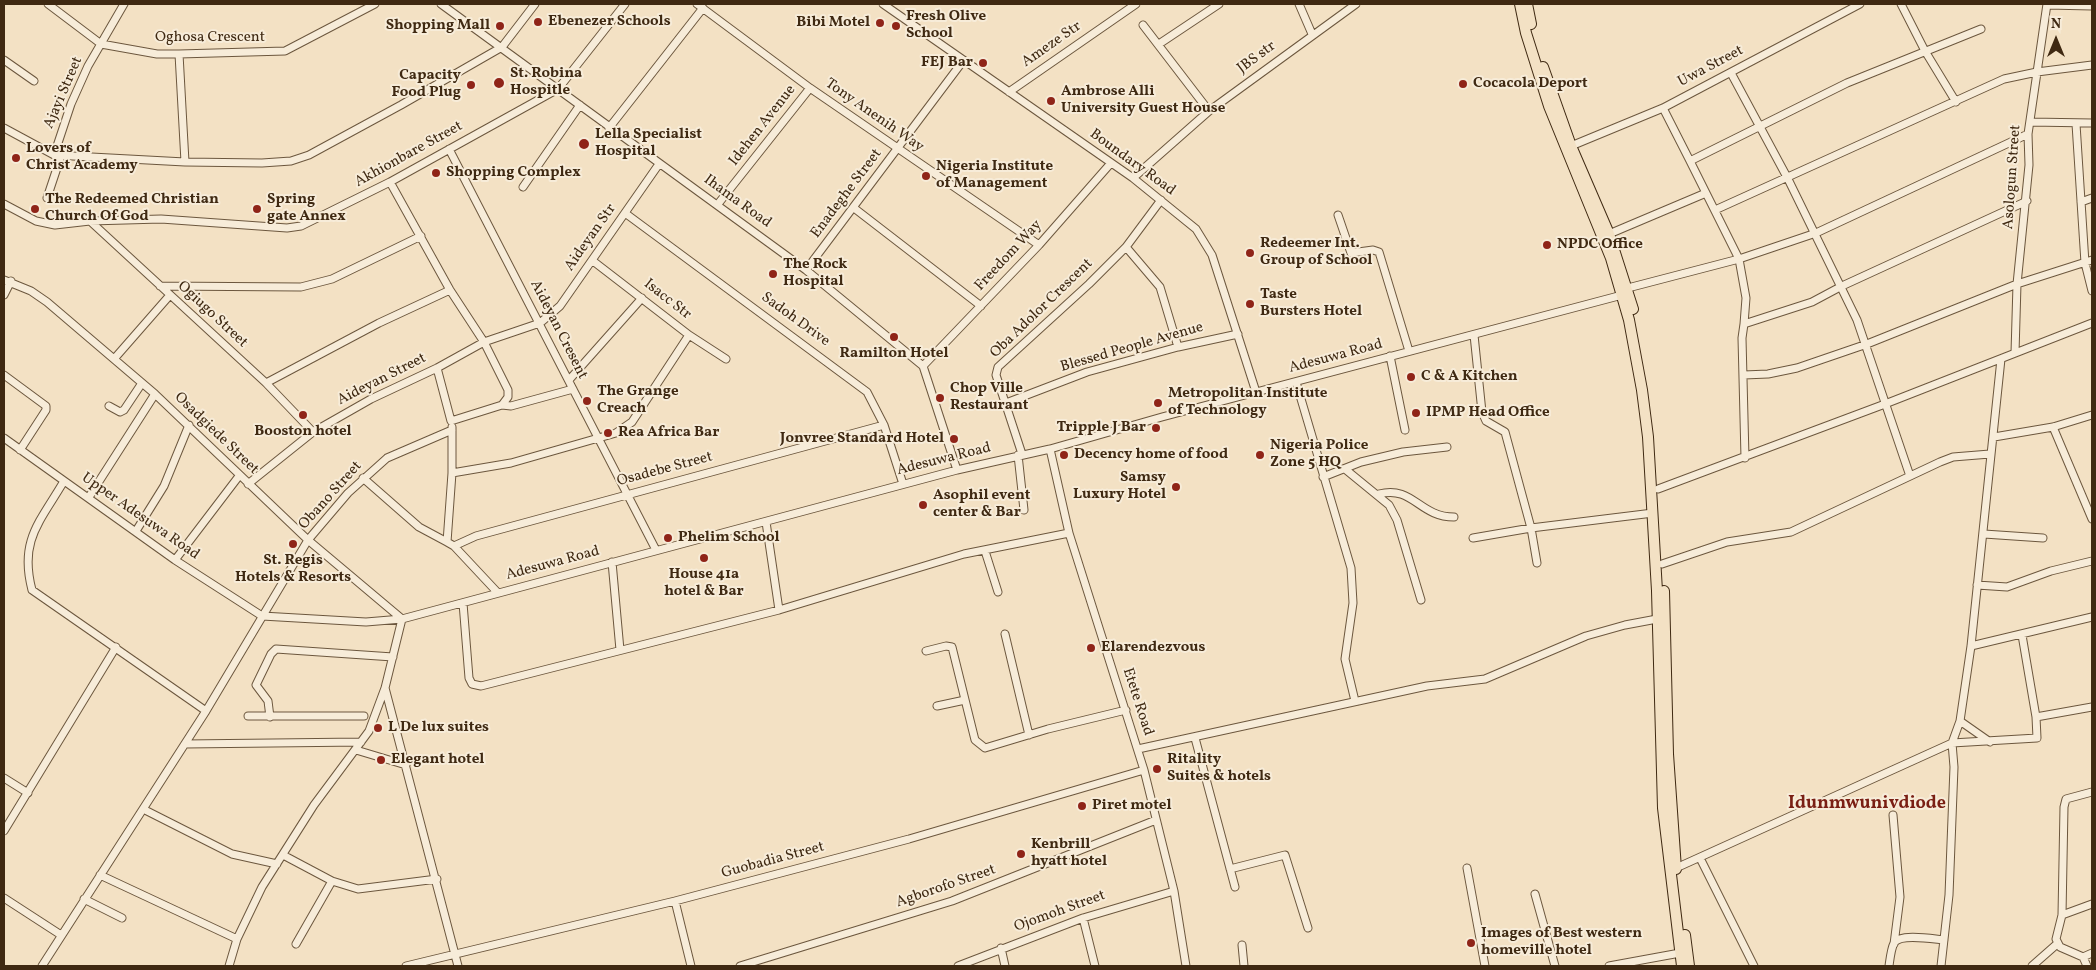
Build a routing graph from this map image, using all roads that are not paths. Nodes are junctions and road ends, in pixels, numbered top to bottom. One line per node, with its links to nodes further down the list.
1 (48, 4): 22 (street, Oghosa Crescent)
2 (124, 4): 22 (street, Ajayi Street)
3 (375, 4): 26 (street, Oghosa Crescent)
4 (441, 4): 24 (street, Ihama Road)
5 (535, 4): 24 (street)
6 (625, 4): 34 (street)
7 (883, 4): 28 (street, Boundary Road)
8 (1136, 4): 35 (street, Ameze Str)
9 (1219, 4): 23 (street)
10 (1299, 4): 21 (street)
11 (1356, 4): 21 (street, JBS str)
12 (1520, 4): 87 (highway)
13 (1527, 4): 47 (highway)
14 (1860, 4): 31 (street, Uwa Street)
15 (1901, 4): 25 (street)
16 (2047, 4): 18 (street); 30 (street, Asologun Street)
17 (700, 6): 33 (street, Tony Anenih Way); 45 (street)
18 (2092, 6)
19 (1143, 25): 23 (street)
20 (1981, 28): 25 (street)
21 (1312, 34): 39 (street, JBS str)
22 (101, 44): 26 (street, Oghosa Crescent); 50 (street, Ajayi Street)
23 (1159, 44): 39 (street)
24 (502, 47): 34 (street, Ihama Road); 52 (street)
25 (1925, 51): 36 (street); 42 (street)
26 (179, 54): 52 (street)
27 (4, 60): 32 (street)
28 (963, 62): 35 (street, Boundary Road); 49 (street, Enadeghe Street)
29 (2092, 65): 30 (street)
30 (2037, 72): 36 (street); 40 (street, Asologun Street)
31 (1731, 73): 38 (street, Uwa Street); 42 (street)
32 (34, 81)
33 (810, 88): 49 (street, Tony Anenih Way); 66 (street, Idehen Avenue)
34 (558, 89): 37 (street, Ihama Road); 48 (street, Akhionbare Street)
35 (1009, 92): 53 (street, Boundary Road)
36 (1956, 102): 56 (street)
37 (580, 105): 45 (street, Ihama Road); 58 (street)
38 (1663, 108): 47 (street, Uwa Street); 51 (street)
39 (1209, 110): 55 (street, JBS str)
40 (2030, 122): 43 (street); 46 (street, Asologun Street)
41 (2092, 123): 43 (street)
42 (1760, 124): 51 (street); 56 (street)
43 (2076, 124): 64 (street)
44 (4, 128): 50 (street)
45 (609, 128): 54 (street, Ihama Road)
46 (2028, 134): 63 (street, Asologun Street); 73 (street, Adesuwa Road)
47 (1571, 146): 72 (highway)
48 (448, 149): 57 (street, Akhionbare Street); 92 (street, Aideyan Cresent)
49 (898, 149): 67 (street, Enadeghe Street); 75 (street, Tony Anenih Way)
50 (58, 155): 52 (street); 60 (street, Ajayi Street)
51 (1690, 161): 59 (street)
52 (186, 162)
53 (1112, 163): 55 (street, Boundary Road); 75 (street, Freedom Way)
54 (659, 164): 66 (street, Ihama Road); 69 (street, Aideyan Str)
55 (1133, 178): 62 (street, Boundary Road)
56 (1788, 179): 68 (street); 73 (street)
57 (390, 182): 71 (street, Akhionbare Street); 74 (street)
58 (523, 187)
59 (1706, 193): 68 (street); 72 (street)
60 (47, 198)
61 (2092, 198): 64 (street)
62 (1161, 200): 76 (street, Oba Adolor Crescent); 95 (street, Boundary Road)
63 (2026, 200): 82 (street, Asologun Street); 84 (street)
64 (2081, 202): 79 (street)
65 (4, 204): 71 (street, Akhionbare Street)
66 (718, 204): 80 (street, Ihama Road)
67 (854, 208): 80 (street, Enadeghe Street); 91 (street)
68 (1715, 210): 77 (street)
69 (625, 213): 78 (street, Aideyan Str); 125 (street, Sadoh Drive)
70 (1338, 215): 101 (street)
71 (90, 221): 83 (street, Ogiugo Street)
72 (1609, 234): 87 (highway)
73 (1816, 234): 77 (street, Adesuwa Road); 84 (street)
74 (421, 236): 83 (street); 85 (street)
75 (1039, 245): 91 (street, Freedom Way)
76 (1126, 247): 100 (street); 118 (street, Oba Adolor Crescent)
77 (1739, 259): 87 (street, Adesuwa Road); 94 (street)
78 (593, 261): 90 (street, Isacc Str); 92 (street, Aideyan Str)
79 (2089, 262): 82 (street); 86 (street)
80 (806, 270): 107 (street, Ihama Road)
81 (7, 281): 88 (street); 104 (street, Osadgiede Street)
82 (2017, 284): 99 (street); 102 (street, Asologun Street)
83 (160, 286): 89 (street, Ogiugo Street)
84 (1842, 286): 94 (street); 99 (street)
85 (450, 290): 98 (street); 114 (street)
86 (2092, 291)
87 (1625, 292): 96 (street, Adesuwa Road); 149 (highway); 154 (highway)
88 (4, 295)
89 (170, 295): 104 (street); 114 (street, Ogiugo Street)
90 (642, 298): 97 (street, Isacc Str); 111 (street)
91 (981, 306): 107 (street, Freedom Way)
92 (540, 323): 98 (street, Aideyan Street); 111 (street, Aideyan Cresent)
93 (2092, 323): 102 (street)
94 (1744, 324): 110 (street)
95 (1238, 334): 100 (street, Blessed People Avenue); 116 (street, Boundary Road)
96 (1474, 335): 101 (street, Adesuwa Road); 158 (street)
97 (690, 336): 105 (street, Isacc Str); 131 (street)
98 (484, 342): 108 (street, Aideyan Street); 120 (street)
99 (1866, 344): 110 (street); 119 (street)
100 (1178, 347): 118 (street, Blessed People Avenue)
101 (1409, 351): 103 (street, Adesuwa Road)
102 (2014, 353): 106 (street)
103 (1390, 356): 112 (street, Adesuwa Road); 128 (street)
104 (114, 359): 113 (street, Osadgiede Street)
105 (726, 359)
106 (2001, 359): 119 (street); 130 (street)
107 (924, 366): 140 (street)
108 (437, 368): 123 (street); 129 (street, Aideyan Street)
109 (4, 375): 135 (street)
110 (1744, 375): 138 (street)
111 (569, 380): 115 (street, Aideyan Cresent)
112 (1296, 382): 116 (street, Adesuwa Road); 144 (street)
113 (142, 383): 117 (street, Osadgiede Street); 121 (street)
114 (266, 383): 129 (street, Ogiugo Street)
115 (573, 389): 120 (street); 131 (street, Aideyan Cresent)
116 (1256, 392): 134 (street, Adesuwa Road)
117 (155, 394): 124 (street, Osadgiede Street); 152 (street)
118 (1006, 403): 137 (street, Oba Adolor Crescent)
119 (1886, 404): 138 (street); 143 (street)
120 (502, 405): 123 (street)
121 (109, 406)
122 (2092, 415): 126 (street)
123 (451, 421): 127 (street)
124 (189, 425): 142 (street, Osadgiede Street); 159 (street)
125 (884, 425): 148 (street, Sadoh Drive); 151 (street, Osadebe Street)
126 (2053, 427): 130 (street); 156 (street)
127 (452, 430): 141 (street); 145 (street, Obano Street)
128 (1405, 430)
129 (313, 432): 147 (street, Aideyan Street)
130 (1994, 437): 136 (street)
131 (600, 438): 141 (street); 151 (street, Aideyan Cresent)
132 (4, 439): 135 (street, Upper Adesuwa Road)
133 (1447, 447): 139 (street)
134 (1050, 449): 137 (street, Adesuwa Road); 160 (street, Etete Road)
135 (20, 450): 146 (street, Upper Adesuwa Road)
136 (1990, 454): 143 (street); 161 (street)
137 (1020, 455): 140 (street, Adesuwa Road); 153 (street, Oba Adolor Crescent)
138 (1745, 458): 149 (street)
139 (1345, 469): 144 (street); 150 (street)
140 (957, 470): 148 (street, Adesuwa Road)
141 (452, 473): 165 (street)
142 (239, 476): 147 (street, Osadgiede Street); 168 (street)
143 (1910, 476): 172 (street)
144 (1323, 477): 192 (street)
145 (363, 478): 164 (street, Obano Street); 165 (street)
146 (64, 481): 152 (street, Upper Adesuwa Road); 186 (street)
147 (248, 484): 164 (street, Osadgiede Street)
148 (903, 484): 157 (street, Adesuwa Road)
149 (1658, 489): 172 (highway)
150 (1379, 494): 155 (street); 176 (street)
151 (628, 495): 165 (street, Osadebe Street); 166 (street, Aideyan Cresent)
152 (89, 497): 159 (street, Upper Adesuwa Road)
153 (1024, 510)
154 (1653, 513): 158 (street); 182 (highway)
155 (1454, 517)
156 (2092, 520)
157 (766, 522): 166 (street, Adesuwa Road); 178 (street)
158 (1531, 528): 162 (street); 171 (street)
159 (136, 531): 168 (street, Upper Adesuwa Road)
160 (1069, 533): 167 (street); 195 (street, Etete Road)
161 (1984, 534): 163 (street); 173 (street)
162 (1473, 538)
163 (2043, 538)
164 (308, 540): 179 (street, Obano Street); 181 (street, Osadgiede Street)
165 (450, 544): 175 (street)
166 (656, 550): 170 (street, Adesuwa Road)
167 (984, 551): 174 (street); 178 (street)
168 (175, 560): 179 (street, Upper Adesuwa Road)
169 (2092, 561): 173 (street)
170 (612, 562): 175 (street, Adesuwa Road); 187 (street)
171 (1538, 563)
172 (1662, 564): 197 (highway)
173 (1977, 585): 185 (street)
174 (998, 592)
175 (498, 593): 177 (street, Adesuwa Road)
176 (1420, 600)
177 (463, 602): 181 (street, Adesuwa Road); 187 (street)
178 (779, 610): 187 (street)
179 (262, 616): 181 (street, Adesuwa Road); 196 (street, Obano Street)
180 (2092, 617): 184 (street)
181 (402, 619): 189 (street)
182 (1657, 619): 192 (street); 197 (highway)
183 (1005, 634): 203 (street)
184 (2022, 634): 185 (street); 201 (street)
185 (1971, 646): 202 (street)
186 (116, 648): 196 (street); 214 (street)
187 (620, 650)
188 (926, 651): 191 (street)
189 (393, 657): 190 (street); 200 (street)
190 (385, 688): 205 (street); 211 (street)
191 (965, 700): 193 (street); 203 (street)
192 (1355, 701): 204 (street)
193 (937, 706)
194 (2092, 707): 201 (street)
195 (1126, 710): 203 (street); 209 (street, Etete Road)
196 (206, 711): 208 (street, Obano Street)
197 (1663, 715): 225 (highway); 248 (highway)
198 (248, 716): 200 (street)
199 (364, 716): 200 (street)
200 (270, 717)
201 (2036, 717): 206 (street)
202 (1960, 721): 206 (street); 207 (street)
203 (1029, 735)
204 (1195, 738): 209 (street); 223 (street)
205 (361, 742): 208 (street); 210 (street)
206 (1990, 742): 207 (street)
207 (1952, 743): 221 (street); 242 (street)
208 (185, 744): 216 (street, Obano Street)
209 (1138, 749): 212 (street, Etete Road)
210 (356, 750): 211 (street); 220 (street)
211 (406, 765): 227 (street)
212 (1144, 770): 218 (street, Etete Road); 234 (street, Guobadia Street)
213 (4, 778): 214 (street)
214 (28, 792): 219 (street)
215 (2092, 792): 236 (street)
216 (143, 809): 222 (street); 226 (street, Obano Street)
217 (1893, 815): 244 (street)
218 (1156, 820): 230 (street, Etete Road); 257 (street, Agborofo Street)
219 (4, 832)
220 (283, 855): 222 (street); 228 (street)
221 (1700, 858): 225 (street); 269 (street)
222 (277, 864): 241 (street)
223 (1230, 868): 229 (street); 239 (street)
224 (1467, 868): 264 (street)
225 (1676, 868): 268 (highway)
226 (100, 875): 233 (street, Obano Street); 241 (street)
227 (437, 879): 228 (street); 250 (street)
228 (332, 881): 243 (street)
229 (1236, 887)
230 (1174, 891): 238 (street, Ojomoh Street); 261 (street, Etete Road)
231 (1536, 894): 265 (street)
232 (4, 898): 240 (street)
233 (84, 899): 237 (street); 240 (street, Obano Street)
234 (676, 901): 250 (street, Guobadia Street); 256 (street)
235 (2092, 904): 236 (street)
236 (2062, 915): 245 (street)
237 (122, 918)
238 (1083, 918): 247 (street, Ojomoh Street); 260 (street)
239 (1308, 928)
240 (61, 935): 252 (street, Obano Street)
241 (237, 939): 253 (street)
242 (1944, 940): 244 (street); 271 (street)
243 (296, 944)
244 (1894, 944): 270 (street)
245 (2056, 944): 251 (street); 272 (street)
246 (1242, 945): 262 (street)
247 (1001, 948): 258 (street, Ojomoh Street); 259 (street)
248 (1680, 953): 266 (street); 267 (highway)
249 (2092, 953): 251 (street)
250 (455, 955): 254 (street, Guobadia Street); 255 (street)
251 (2083, 956): 273 (street)
252 (42, 966)
253 (229, 966)
254 (406, 966)
255 (458, 966)
256 (691, 966)
257 (740, 966)
258 (958, 966)
259 (1005, 966)
260 (1095, 966)
261 (1186, 966)
262 (1244, 966)
263 (1476, 966): 264 (street)
264 (1485, 966)
265 (1556, 966)
266 (1609, 966)
267 (1682, 966)
268 (1689, 966)
269 (1754, 966)
270 (1889, 966)
271 (1941, 966)
272 (2032, 966)
273 (2087, 966)

